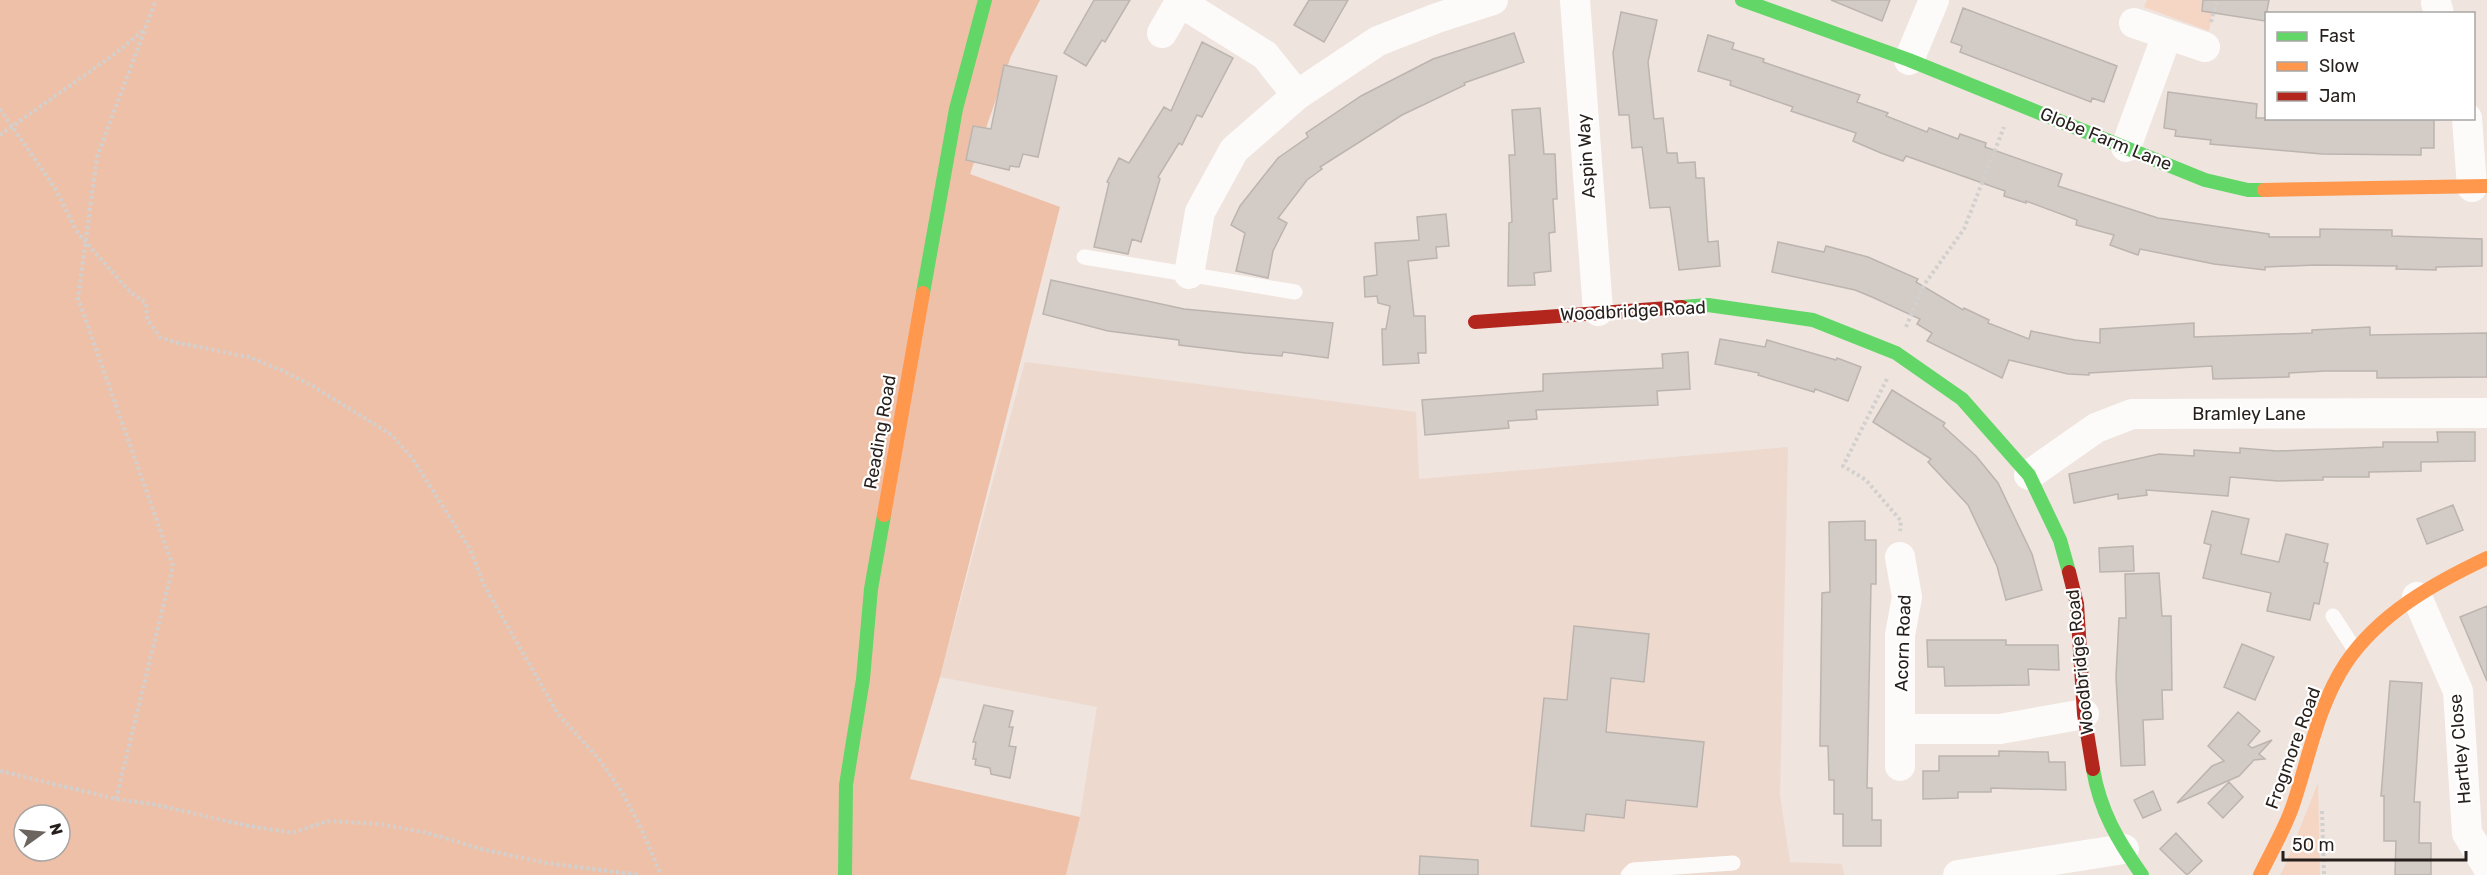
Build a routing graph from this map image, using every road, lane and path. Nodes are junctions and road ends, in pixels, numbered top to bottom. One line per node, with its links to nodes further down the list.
1 (156, 0): 10 (path)
2 (985, 0): 45 (street, Reading Road)
3 (1493, 0): 8 (street)
4 (1575, 0): 26 (street, Aspin Way)
5 (1742, 0): 14 (street, Globe Farm Lane)
6 (1934, 0): 14 (street)
7 (1181, 1): 11 (street); 15 (street)
8 (1434, 9): 15 (street)
9 (2134, 23): 12 (street)
10 (145, 28): 18 (path); 22 (path)
11 (1162, 33)
12 (2167, 35): 13 (street); 20 (street)
13 (2205, 47)
14 (1909, 60): 20 (street, Globe Farm Lane)
15 (1297, 95): 24 (street)
16 (0, 109): 18 (path)
17 (2467, 120): 21 (street)
18 (12, 126): 19 (path); 22 (path)
19 (0, 135)
20 (2126, 147): 21 (street, Globe Farm Lane)
21 (2479, 186)
22 (86, 242): 39 (path); 44 (path)
23 (1084, 257): 24 (lane)
24 (1189, 274): 25 (lane)
25 (1295, 292)
26 (1598, 312): 27 (street, Woodbridge Road); 29 (street, Woodbridge Road)
27 (1475, 322)
28 (2487, 413): 29 (street, Bramley Lane)
29 (2029, 475): 35 (street, Woodbridge Road)
30 (1900, 557): 36 (street, Acorn Road)
31 (2487, 558): 32 (street, Frogmore Road)
32 (2417, 597): 34 (street, Frogmore Road); 42 (street, Hartley Close)
33 (2333, 616): 34 (lane)
34 (2355, 650): 49 (street, Frogmore Road)
35 (2084, 714): 36 (street); 40 (street, Woodbridge Road)
36 (1901, 729): 37 (street, Acorn Road)
37 (1900, 766)
38 (0, 771): 39 (path)
39 (116, 800): 43 (path)
40 (2124, 849): 47 (street); 48 (street, Woodbridge Road)
41 (1732, 863): 46 (lane)
42 (2487, 866)
43 (640, 875)
44 (661, 875)
45 (845, 875)
46 (1628, 875)
47 (1958, 875)
48 (2142, 875)
49 (2260, 875)

